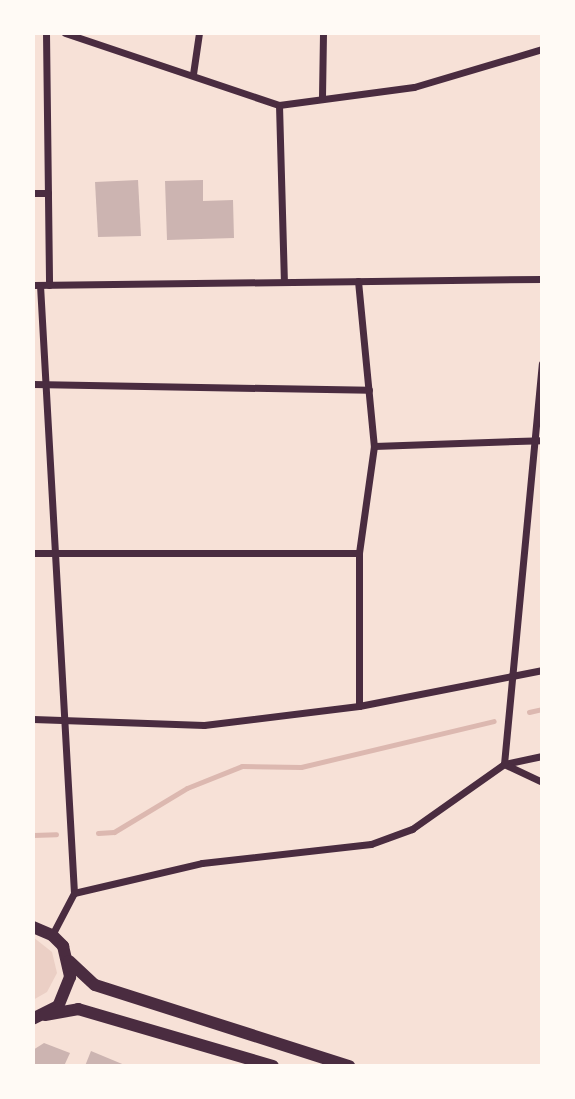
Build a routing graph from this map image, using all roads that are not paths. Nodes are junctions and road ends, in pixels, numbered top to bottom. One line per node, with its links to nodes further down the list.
1 (47, 33): 10 (street)
2 (65, 33): 6 (street)
3 (199, 33): 6 (street)
4 (323, 33): 7 (street)
5 (542, 49): 7 (street)
6 (193, 74): 8 (street)
7 (322, 97): 8 (street)
8 (279, 105): 13 (street)
9 (33, 193): 10 (street)
10 (48, 193): 15 (street)
11 (542, 279): 12 (street)
12 (358, 281): 13 (street); 19 (street)
13 (284, 282): 15 (street)
14 (37, 285): 15 (street); 18 (street)
15 (49, 285)
16 (542, 364): 20 (street)
17 (33, 384): 18 (street)
18 (46, 384): 19 (street); 24 (street)
19 (369, 390): 21 (street)
20 (538, 440): 21 (street); 26 (street)
21 (374, 446): 23 (street)
22 (33, 553): 24 (street)
23 (359, 553): 24 (street); 27 (street)
24 (55, 554): 29 (street)
25 (542, 670): 26 (street)
26 (512, 674): 27 (street); 31 (street)
27 (359, 706): 29 (street)
28 (33, 719): 29 (street)
29 (64, 720): 33 (street)
30 (542, 756): 31 (street)
31 (504, 764): 32 (street); 33 (street)
32 (542, 782)
33 (74, 893): 35 (street)
34 (33, 927): 35 (main road)
35 (51, 934): 36 (main road)
36 (69, 961): 37 (main road); 39 (main road)
37 (39, 1017): 38 (main road)
38 (274, 1066)
39 (349, 1066)

